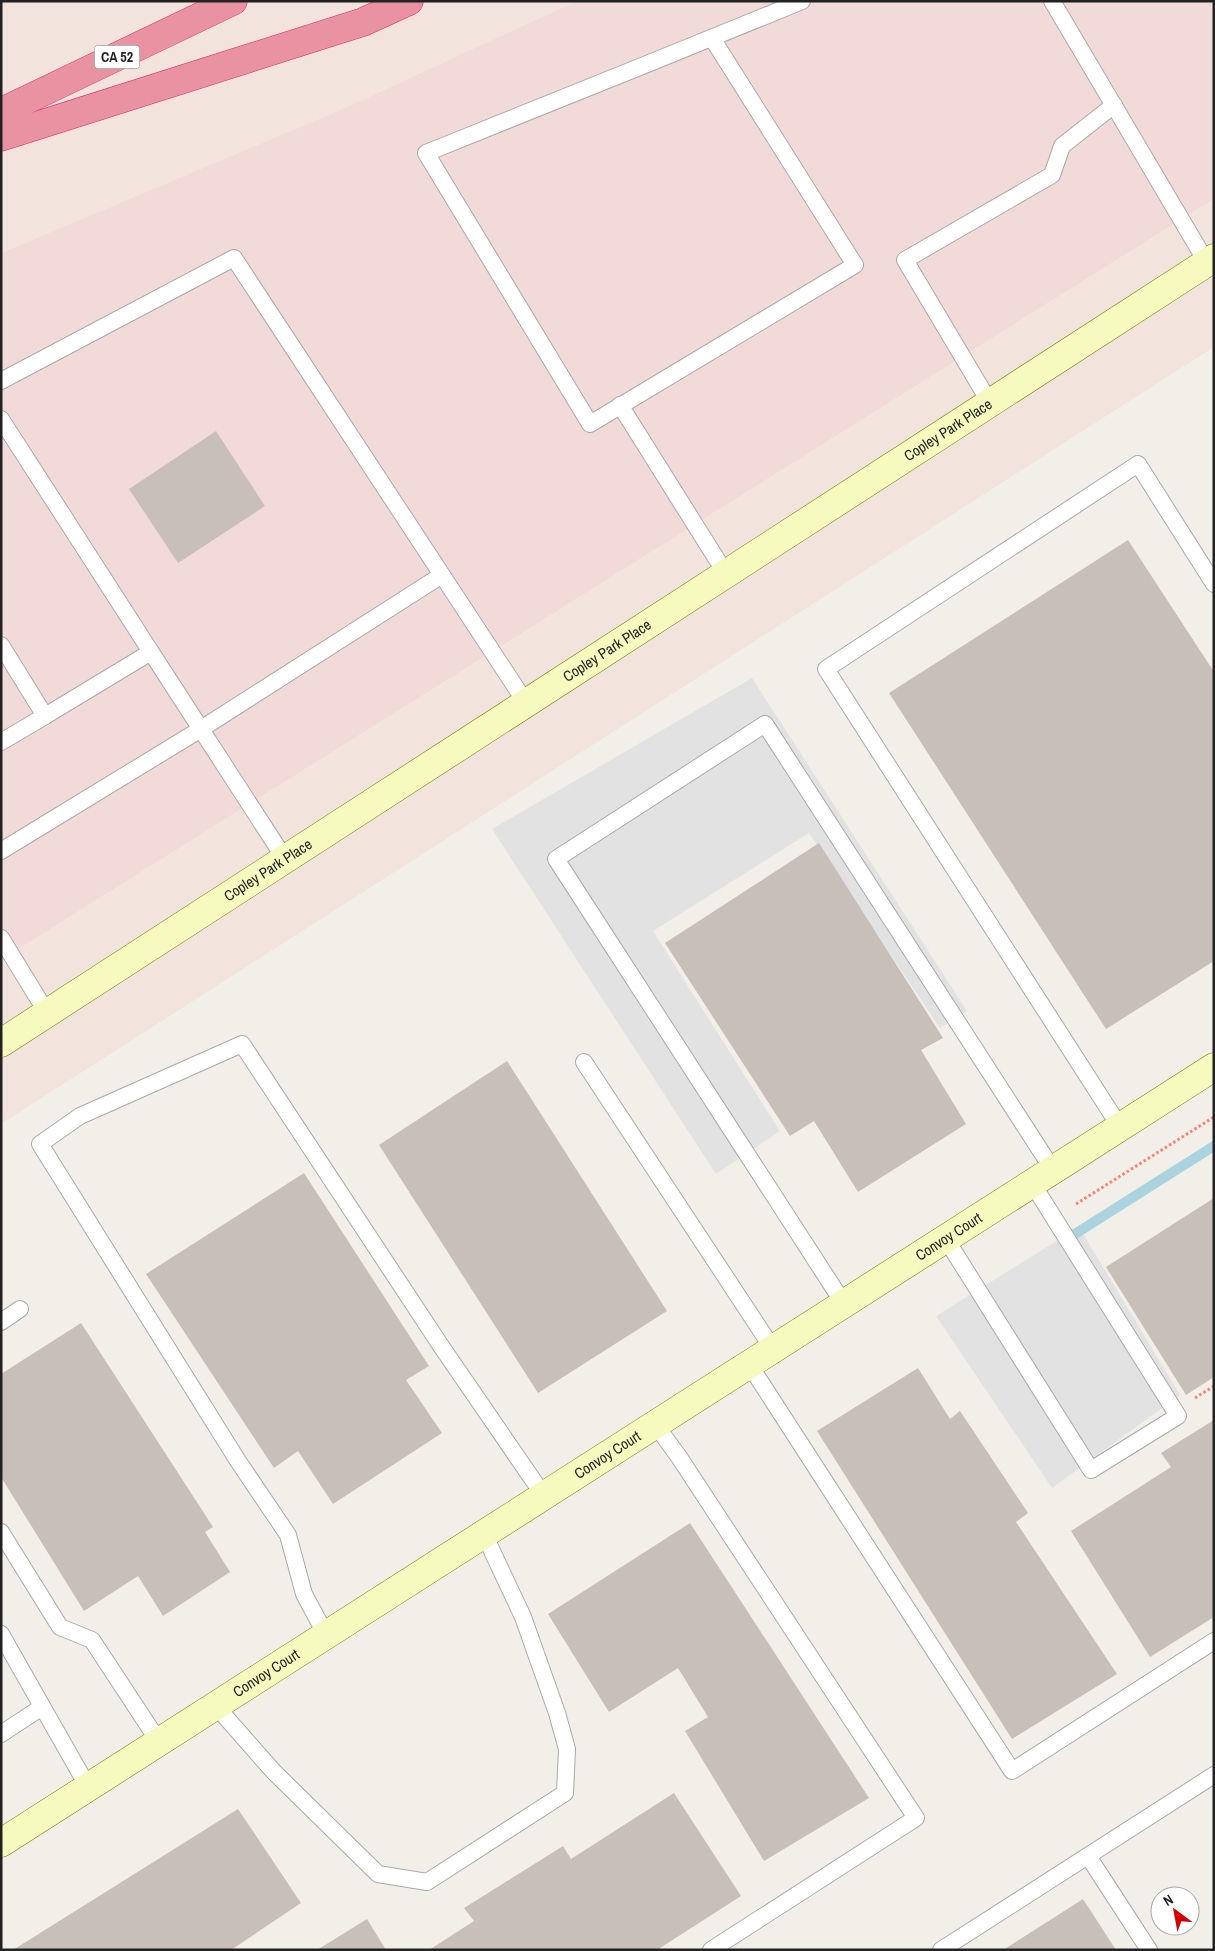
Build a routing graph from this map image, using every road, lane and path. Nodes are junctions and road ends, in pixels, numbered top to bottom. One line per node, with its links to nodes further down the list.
1 (233, 1): 7 (highway, CA 52)
2 (409, 1): 8 (highway)
3 (802, 1): 5 (lane)
4 (1052, 1): 6 (lane)
5 (712, 38): 12 (lane); 12 (lane)
6 (1114, 106): 9 (lane); 11 (lane)
7 (1, 112)
8 (1, 137)
9 (1210, 260): 11 (street, Copley Park Place)
10 (1, 382): 14 (lane)
11 (990, 403): 15 (street, Copley Park Place)
12 (620, 405): 15 (lane)
13 (1, 419): 18 (lane)
14 (442, 574): 19 (lane); 21 (lane)
15 (726, 574): 19 (street, Copley Park Place)
16 (1214, 584): 31 (lane)
17 (1, 645): 20 (lane)
18 (151, 652): 20 (lane); 21 (lane)
19 (526, 703): 24 (street, Copley Park Place)
20 (45, 716): 22 (lane)
21 (201, 729): 23 (lane); 24 (lane)
22 (1, 742)
23 (1, 851)
24 (285, 859): 26 (street, Copley Park Place)
25 (1, 938): 26 (lane)
26 (47, 1013): 27 (street, Copley Park Place)
27 (1, 1043)
28 (584, 1062): 38 (lane)
29 (1214, 1067): 31 (street, Convoy Court)
30 (1214, 1117): 33 (path)
31 (1120, 1127): 32 (street, Convoy Court)
32 (1043, 1176): 33 (lane); 34 (street, Convoy Court); 35 (lane)
33 (1054, 1218): 34 (lane)
34 (946, 1238): 35 (street, Convoy Court)
35 (844, 1304): 38 (street, Convoy Court)
36 (20, 1309): 37 (lane)
37 (1, 1322)
38 (773, 1349): 39 (street, Convoy Court)
39 (749, 1364): 40 (street, Convoy Court); 46 (lane)
40 (655, 1424): 41 (street, Convoy Court); 55 (lane)
41 (544, 1496): 43 (street, Convoy Court); 45 (lane)
42 (1, 1532): 50 (lane)
43 (484, 1534): 45 (street, Convoy Court); 47 (lane)
44 (1, 1634): 48 (lane)
45 (326, 1635): 47 (street, Convoy Court)
46 (1214, 1641)
47 (216, 1705): 50 (street, Convoy Court)
48 (42, 1707): 49 (lane); 52 (lane)
49 (1, 1734)
50 (159, 1742): 52 (street, Convoy Court)
51 (1214, 1775): 54 (lane)
52 (88, 1787): 53 (street, Convoy Court)
53 (1, 1842)
54 (1088, 1856): 56 (lane); 57 (lane)
55 (711, 1950)
56 (941, 1950)
57 (1149, 1950)

